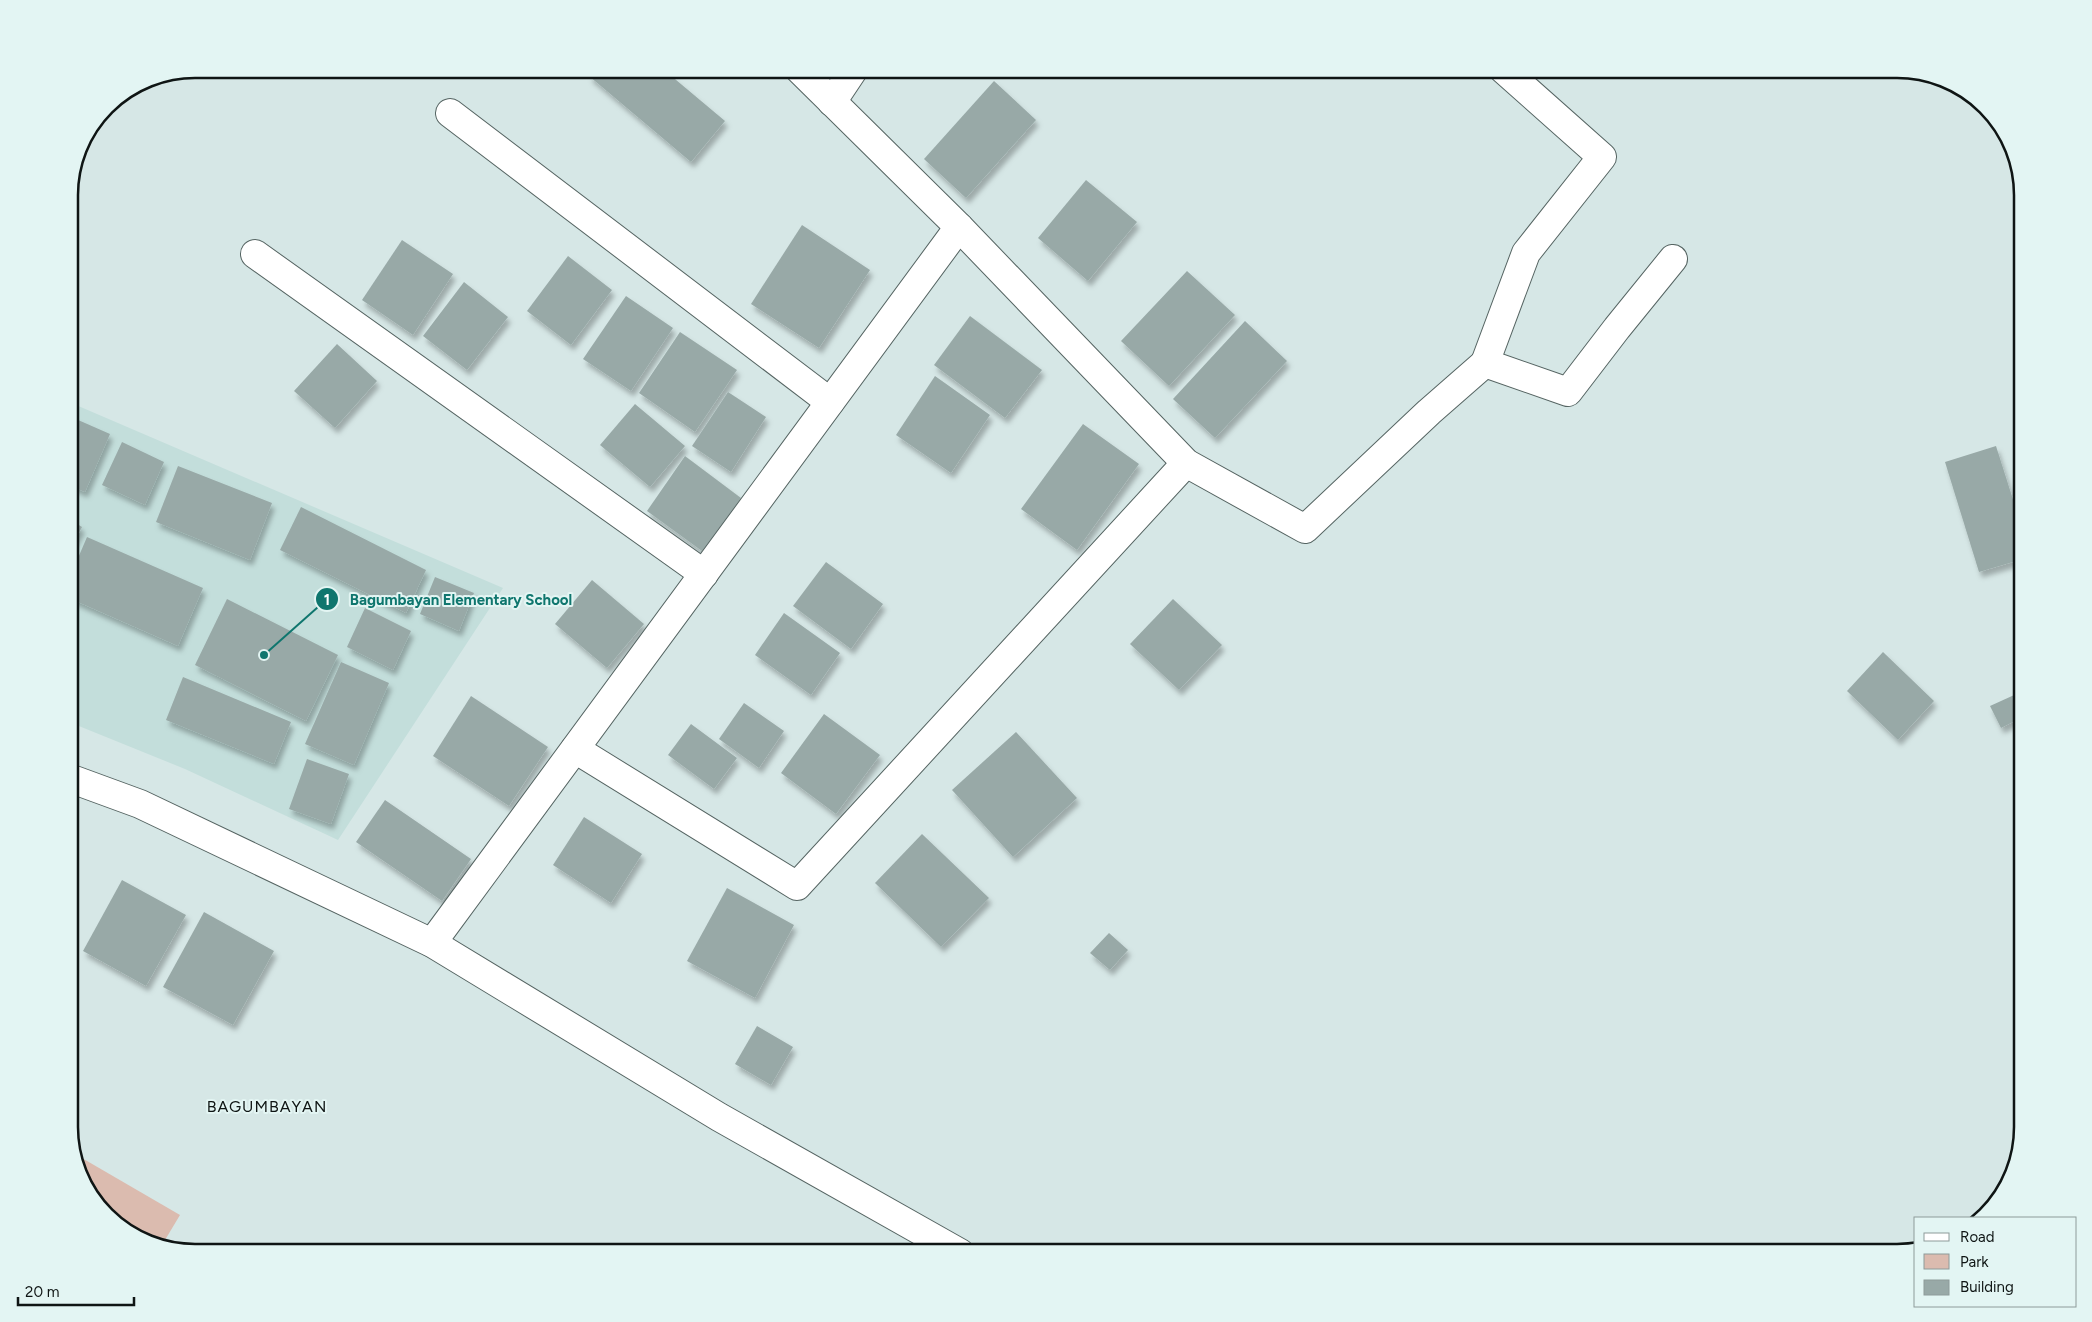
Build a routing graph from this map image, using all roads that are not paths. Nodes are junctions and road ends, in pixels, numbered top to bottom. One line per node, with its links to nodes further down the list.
1 (807, 78): 4 (street)
2 (848, 78): 4 (street)
3 (1513, 78): 9 (street)
4 (832, 102): 6 (street)
5 (450, 114): 10 (street)
6 (959, 227): 10 (street); 11 (street)
7 (255, 254): 12 (street)
8 (1673, 259): 9 (street)
9 (1484, 363): 11 (street)
10 (830, 402): 12 (street)
11 (1186, 463): 13 (street)
12 (704, 574): 13 (street)
13 (575, 749): 15 (street)
14 (78, 781): 15 (street)
15 (432, 943): 16 (street)
16 (944, 1244)

